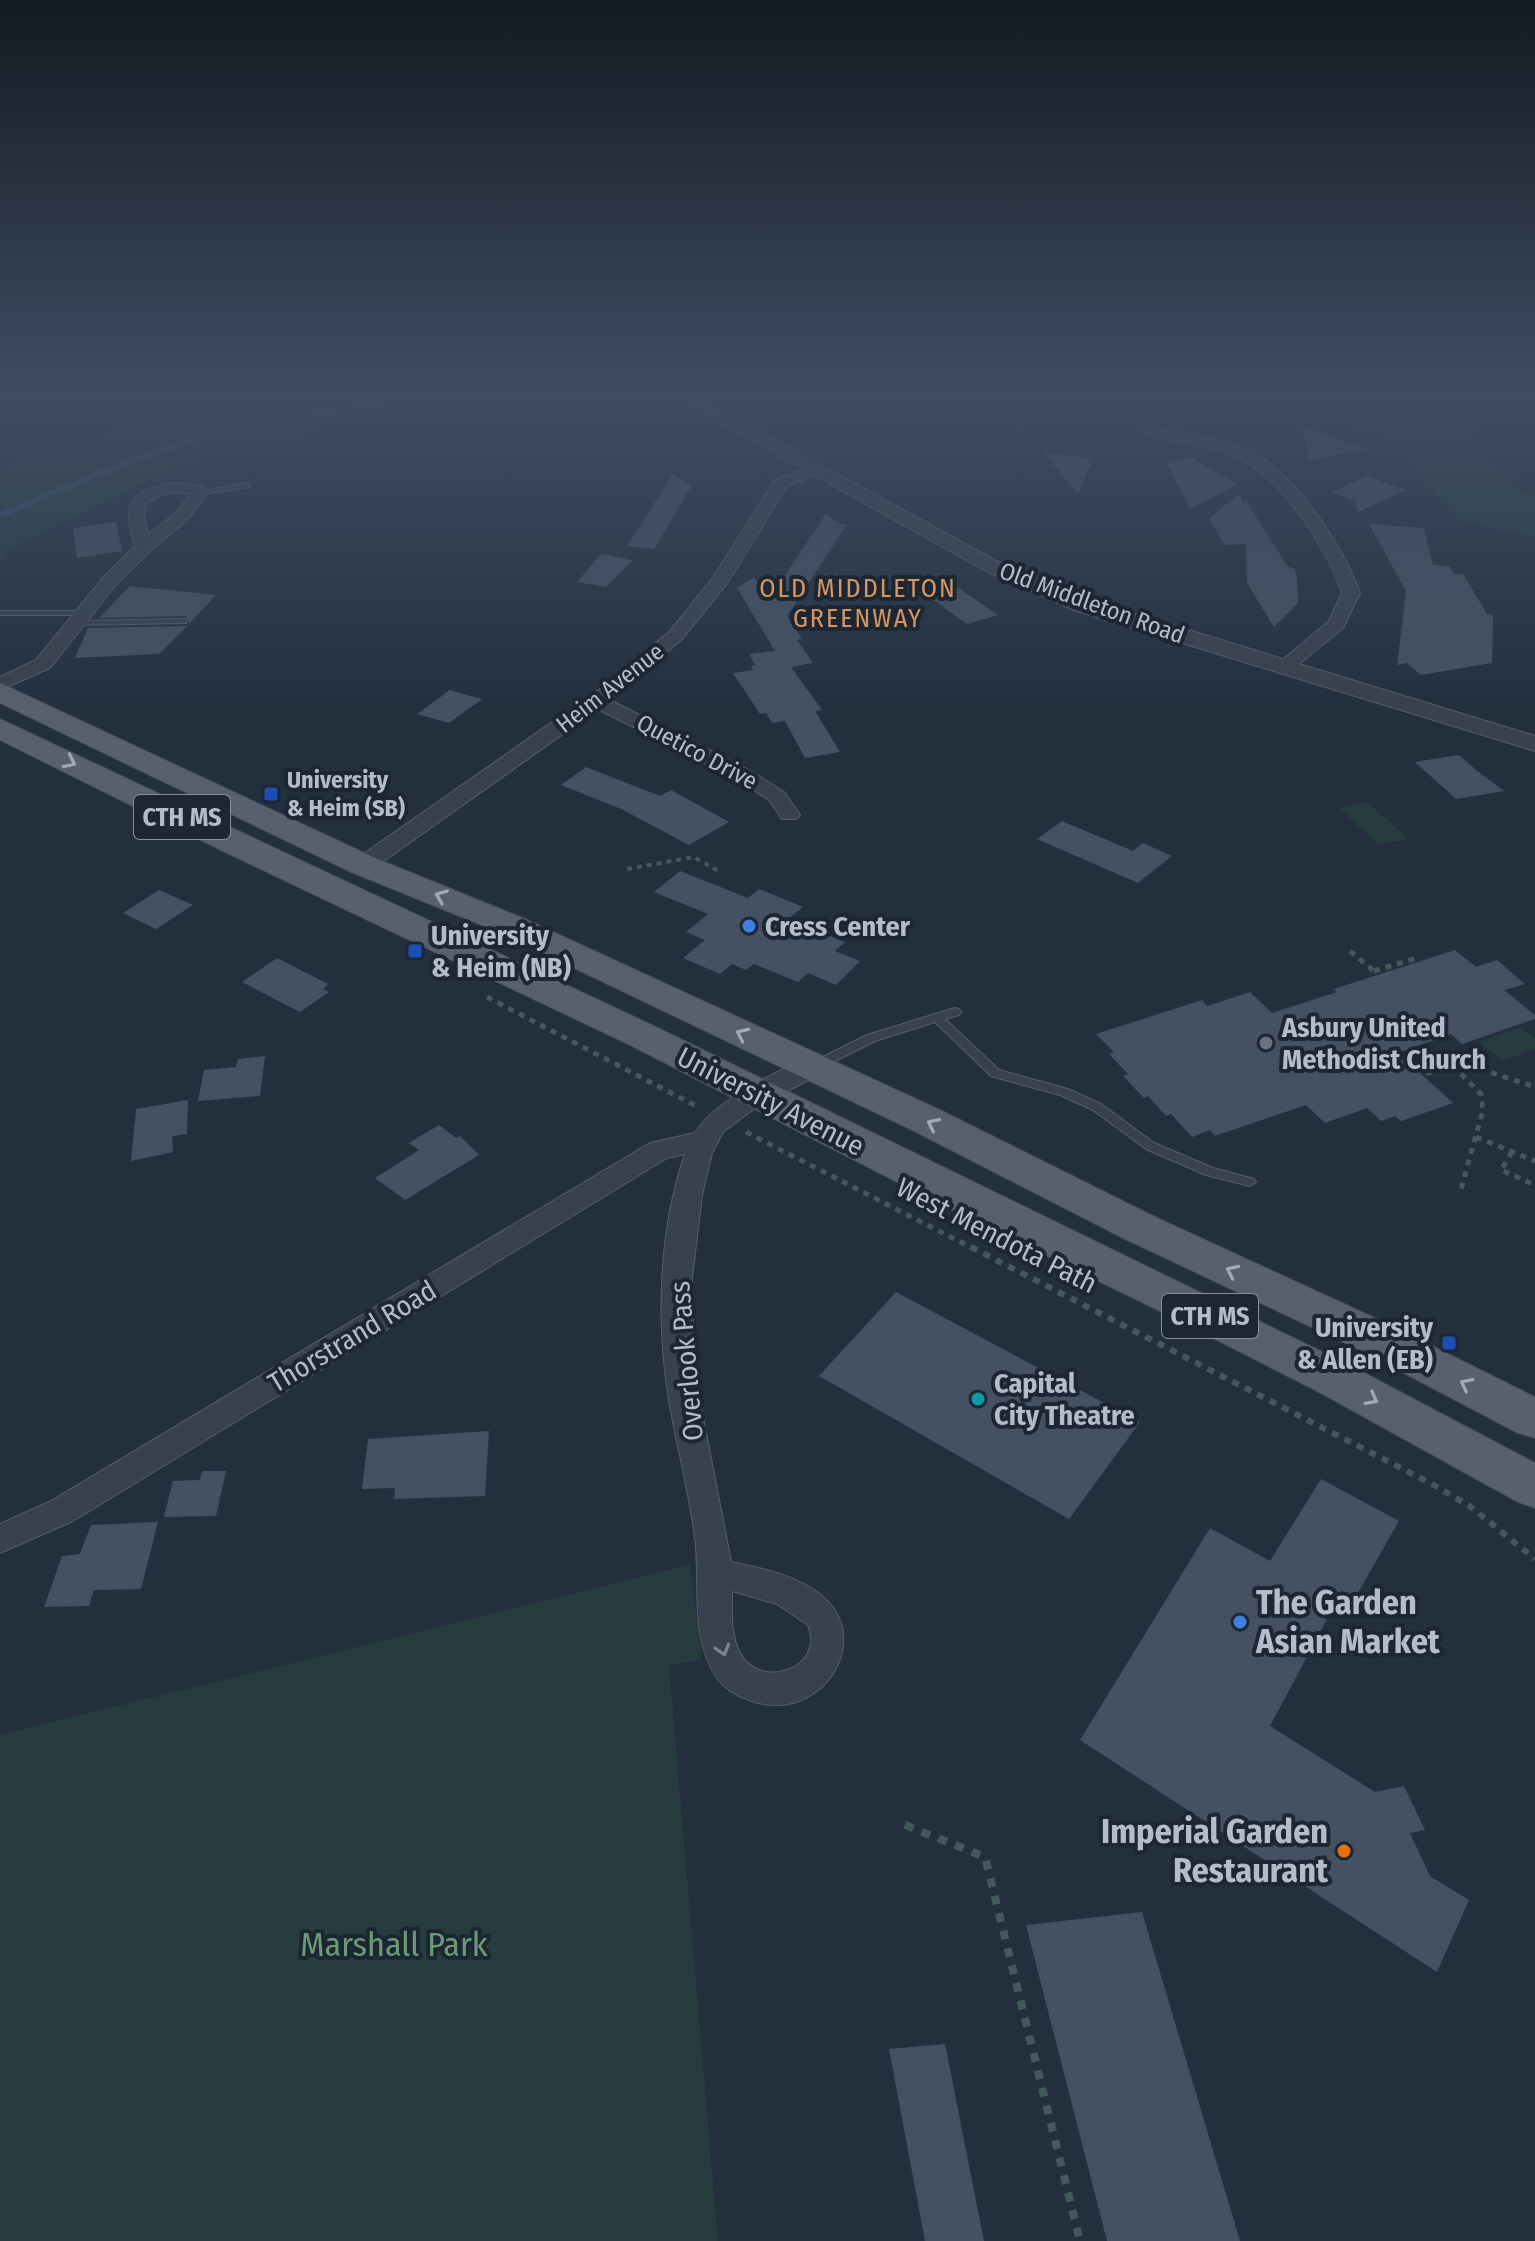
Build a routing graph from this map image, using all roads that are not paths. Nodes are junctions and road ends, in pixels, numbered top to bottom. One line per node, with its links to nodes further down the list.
1 (143, 499): 6 (street)
2 (196, 499): 6 (street)
3 (771, 499): 13 (street, Heim Avenue)
4 (865, 499): 10 (street, Old Middleton Road)
5 (1293, 499): 10 (street)
6 (144, 547): 8 (street)
7 (0, 613): 8 (lane)
8 (81, 618): 9 (lane); 11 (street)
9 (183, 621)
10 (1282, 668): 15 (street, Old Middleton Road)
11 (0, 684)
12 (0, 692): 18 (main road, University Avenue / CTH MS)
13 (595, 701): 17 (street, Quetico Drive); 18 (street, Heim Avenue)
14 (0, 728): 16 (main road, University Avenue / CTH MS, one-way to 16)
15 (1535, 744)
16 (173, 813): 18 (main road); 22 (main road, University Avenue / CTH MS)
17 (789, 815)
18 (363, 865): 21 (main road, University Avenue / CTH MS, one-way to 18)
19 (955, 1012): 20 (lane)
20 (937, 1018): 21 (lane); 24 (lane)
21 (813, 1067): 22 (street); 25 (main road, University Avenue / CTH MS, one-way to 21)
22 (759, 1096): 23 (street); 26 (main road, University Avenue / CTH MS, one-way to 26)
23 (714, 1129): 29 (street, Thorstrand Road); 30 (street, Overlook Pass)
24 (1250, 1182)
25 (1535, 1419)
26 (1465, 1449): 27 (main road, University Avenue / CTH MS); 28 (main road)
27 (1535, 1487)
28 (1535, 1506)
29 (0, 1539)
30 (714, 1573)

